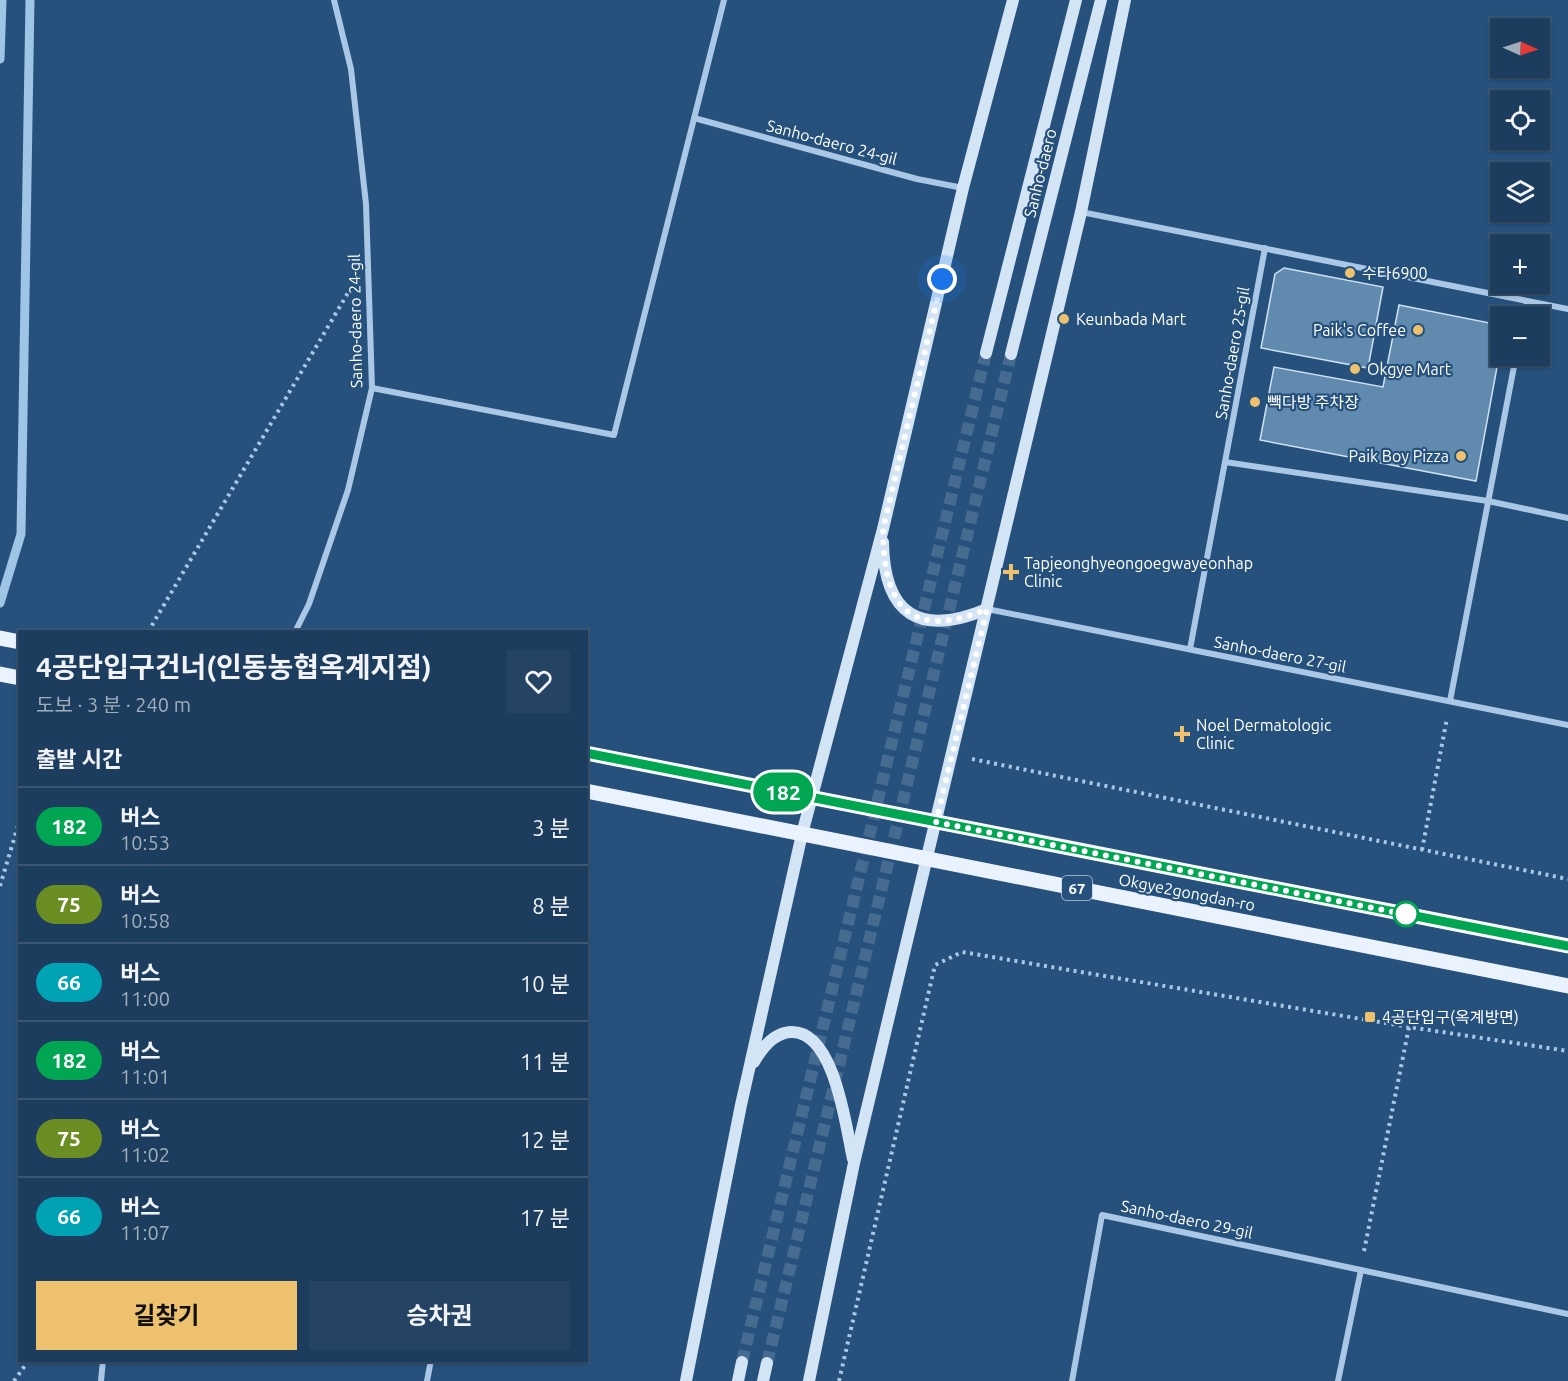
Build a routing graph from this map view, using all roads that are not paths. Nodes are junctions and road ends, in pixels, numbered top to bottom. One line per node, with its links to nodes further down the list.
1 (334, 0): 17 (street, Sanho-daero 24-gil)
2 (724, 0): 7 (street)
3 (1013, 0): 8 (street)
4 (1077, 0): 14 (street, Sanho-daero)
5 (1101, 0): 15 (street, Sanho-daero)
6 (1125, 0): 9 (street)
7 (694, 118): 8 (street, Sanho-daero 24-gil); 17 (street)
8 (963, 188): 21 (street)
9 (1081, 212): 10 (street); 22 (street)
10 (1265, 248): 11 (street); 18 (street, Sanho-daero 25-gil)
11 (1527, 301): 12 (street); 13 (street)
12 (1526, 306)
13 (1568, 309)
14 (986, 353)
15 (1011, 354)
16 (1514, 366): 19 (street)
17 (372, 388): 23 (street, Sanho-daero 24-gil)
18 (1225, 462): 19 (street); 26 (street, Sanho-daero 25-gil)
19 (1488, 501): 20 (street); 29 (street)
20 (1568, 518)
21 (883, 529): 22 (street); 33 (street)
22 (987, 609): 26 (street, Sanho-daero 27-gil); 34 (street)
23 (296, 630)
24 (0, 638): 25 (main road)
25 (18, 642)
26 (1190, 649): 29 (street, Sanho-daero 27-gil)
27 (0, 674): 28 (main road)
28 (18, 678)
29 (1450, 701): 30 (street, Sanho-daero 27-gil)
30 (1568, 725)
31 (588, 753): 33 (main road, Okgye2gongdan-ro / 67)
32 (588, 791): 35 (main road, Okgye2gongdan-ro / 67)
33 (811, 797): 34 (main road, Okgye2gongdan-ro / 67); 35 (street)
34 (936, 822): 36 (street); 37 (main road, Okgye2gongdan-ro / 67)
35 (802, 834): 36 (main road, Okgye2gongdan-ro / 67); 39 (street)
36 (927, 858): 38 (main road, Okgye2gongdan-ro / 67); 40 (street)
37 (1568, 946)
38 (1568, 986)
39 (748, 1073): 40 (street); 49 (street)
40 (854, 1163): 52 (street)
41 (1361, 1270): 42 (street, Sanho-daero 29-gil); 53 (street, Sanho-daero 29-gil); 54 (street)
42 (1568, 1314)
43 (103, 1362): 47 (street)
44 (431, 1362): 48 (street)
45 (742, 1362): 50 (street)
46 (767, 1363): 51 (street)
47 (100, 1381)
48 (427, 1381)
49 (686, 1381)
50 (738, 1381)
51 (763, 1381)
52 (809, 1381)
53 (1072, 1381)
54 (1338, 1381)

